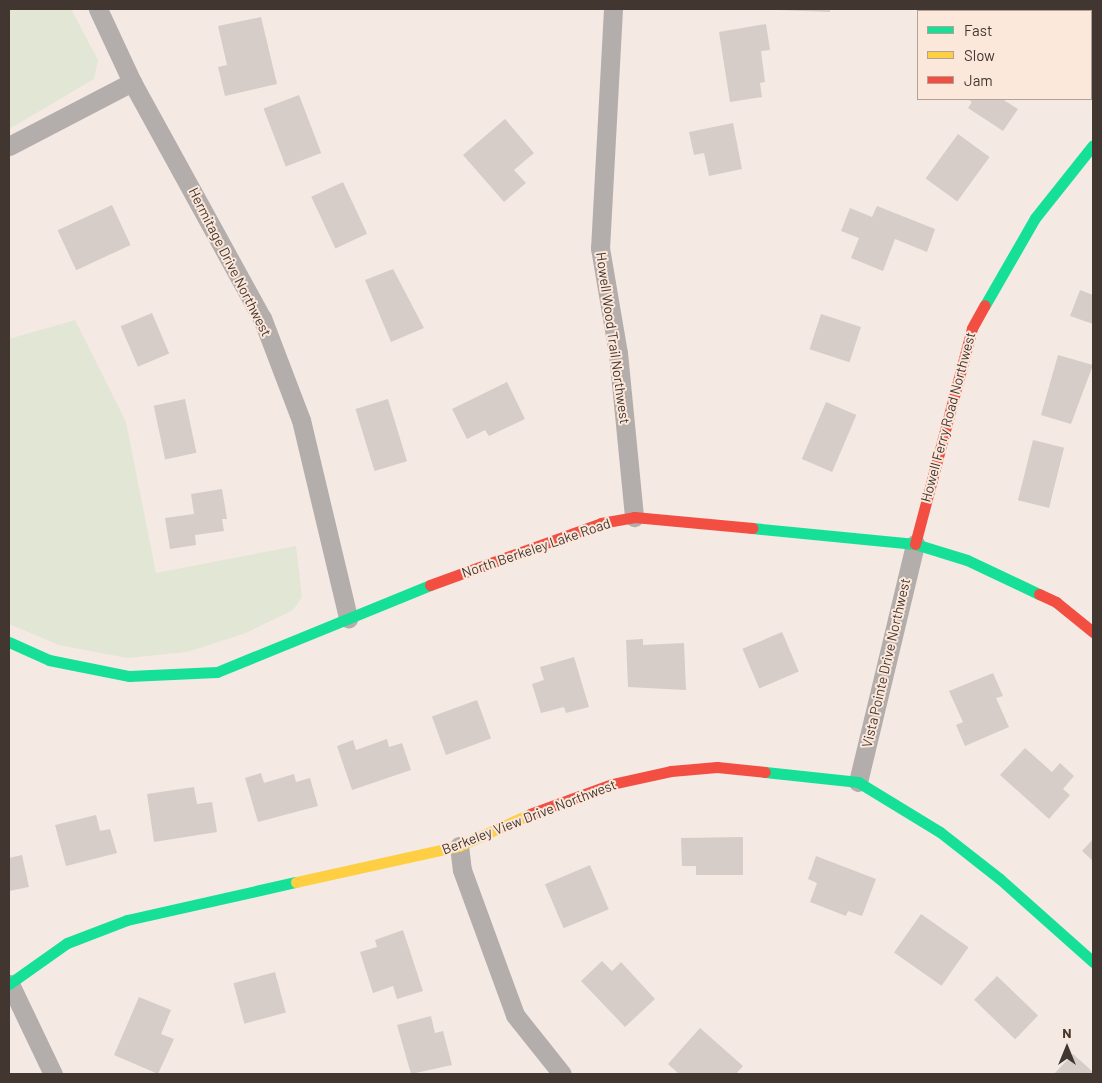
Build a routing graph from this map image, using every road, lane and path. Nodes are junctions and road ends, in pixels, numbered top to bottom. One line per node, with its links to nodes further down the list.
1 (98, 9): 3 (street, Hermitage Drive Northwest)
2 (613, 9): 6 (street, Howell Wood Trail Northwest)
3 (132, 82): 5 (street); 8 (street, Hermitage Drive Northwest)
4 (1093, 145): 7 (street, Howell Ferry Road Northwest)
5 (9, 146)
6 (634, 517): 7 (street, North Berkeley Lake Road); 8 (street, North Berkeley Lake Road)
7 (915, 544): 9 (street, North Berkeley Lake Road); 11 (street, Vista Pointe Drive Northwest)
8 (348, 618): 10 (street, North Berkeley Lake Road)
9 (1093, 632)
10 (9, 642)
11 (858, 782): 12 (street, Berkeley View Drive Northwest); 13 (street, Berkeley View Drive Northwest)
12 (459, 846): 14 (street, Berkeley View Drive Northwest); 16 (street)
13 (1093, 962)
14 (9, 984): 15 (street)
15 (54, 1074)
16 (562, 1074)

